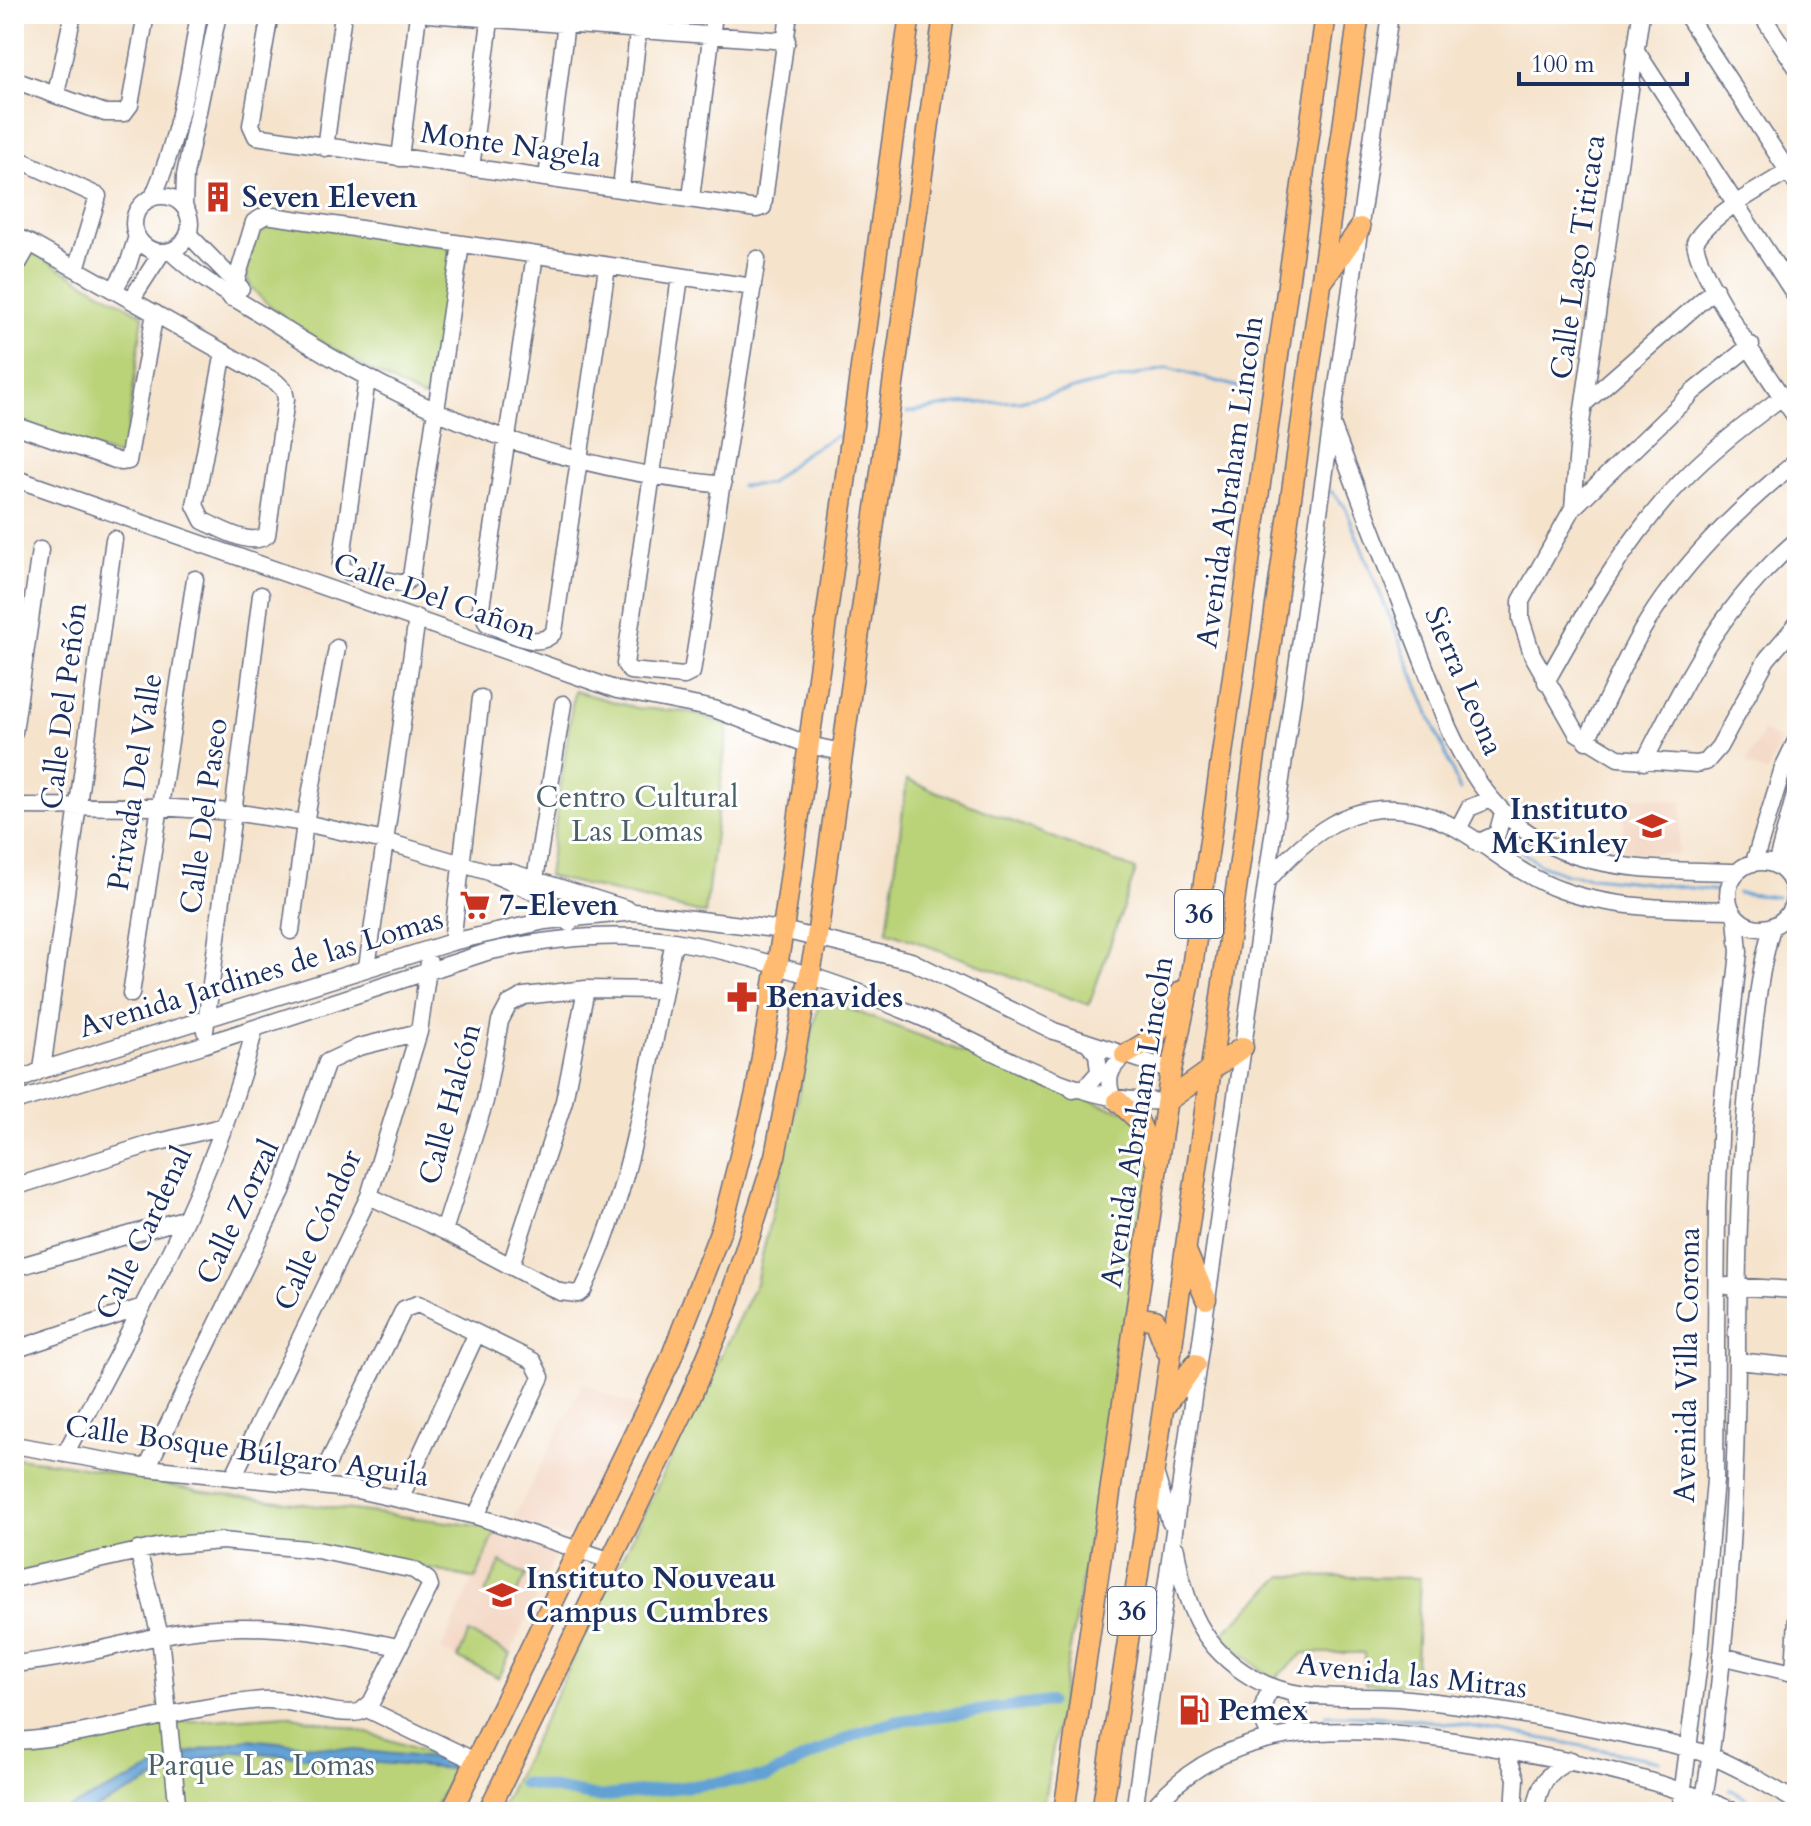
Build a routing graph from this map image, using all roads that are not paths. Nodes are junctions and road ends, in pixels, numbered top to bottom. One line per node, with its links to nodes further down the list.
1 (73, 14): 28 (street)
2 (146, 14): 28 (street)
3 (199, 14): 36 (street)
4 (218, 14): 39 (street)
5 (270, 14): 29 (street, Monte Nagela)
6 (343, 14): 29 (street)
7 (418, 14): 31 (street)
8 (428, 14): 21 (street)
9 (640, 14): 22 (street)
10 (714, 14): 23 (street)
11 (789, 14): 24 (street)
12 (910, 14): 90 (main road)
13 (944, 14): 91 (main road)
14 (1326, 14): 126 (main road, Avenida Abraham Lincoln / 36)
15 (1359, 14): 52 (main road, 36)
16 (1390, 14): 40 (street)
17 (1641, 14): 25 (street, Calle Lago Titicaca)
18 (1686, 14): 33 (street)
19 (1761, 14): 26 (street)
20 (566, 20): 21 (street); 22 (street); 34 (street)
21 (490, 21): 32 (street)
22 (639, 32): 23 (street); 35 (street)
23 (712, 37): 24 (street); 37 (street)
24 (787, 41): 37 (street, Monte Nagela)
25 (1635, 49): 38 (street); 64 (street, Calle Lago Titicaca)
26 (1797, 68)
27 (14, 80): 28 (street)
28 (56, 94)
29 (325, 148): 31 (street, Monte Nagela)
30 (14, 157): 49 (street)
31 (400, 158): 32 (street, Monte Nagela)
32 (471, 168): 34 (street, Monte Nagela)
33 (1794, 174): 38 (street)
34 (547, 178): 35 (street, Monte Nagela)
35 (621, 188): 37 (street, Monte Nagela)
36 (153, 197): 39 (street); 42 (street)
37 (691, 198)
38 (1737, 204): 54 (street); 57 (street)
39 (184, 206): 41 (street)
40 (1360, 228): 52 (main road); 67 (street)
41 (188, 234): 45 (street); 56 (street)
42 (137, 236): 45 (street); 55 (street)
43 (22, 239): 49 (street); 50 (street)
44 (461, 244): 46 (street); 56 (street); 65 (street)
45 (166, 252): 56 (street); 58 (street)
46 (535, 255): 48 (street); 69 (street)
47 (757, 259): 53 (street)
48 (607, 267): 51 (street); 70 (street)
49 (76, 269): 55 (street)
50 (14, 271)
51 (680, 277): 53 (street); 72 (street)
52 (1320, 285): 139 (main road, 36)
53 (753, 287): 74 (street)
54 (1715, 289): 60 (street); 64 (street)
55 (114, 290): 58 (street)
56 (234, 290): 62 (street)
57 (1797, 298)
58 (131, 300): 59 (street)
59 (155, 313): 61 (street); 68 (street)
60 (1751, 345): 63 (street); 75 (street)
61 (224, 352): 61 (street)
62 (367, 379): 65 (street); 65 (street)
63 (1782, 397): 66 (street); 84 (street)
64 (1586, 402): 75 (street, Calle Lago Titicaca)
65 (435, 413): 69 (street)
66 (1797, 419)
67 (1331, 423): 94 (street, Sierra Leona); 108 (street)
68 (14, 425)
69 (505, 440): 70 (street); 70 (street)
70 (579, 461): 72 (street)
71 (1797, 461): 89 (street)
72 (654, 477): 74 (street); 74 (street)
73 (14, 478): 81 (street, Calle Del Cañon)
74 (723, 485)
75 (1573, 508): 84 (street)
76 (114, 539): 97 (street, Calle Del Peñón)
77 (1796, 543): 92 (street)
78 (40, 550): 87 (street)
79 (195, 579): 96 (street, Privada Del Valle)
80 (261, 595): 98 (street, Calle Del Paseo)
81 (417, 618): 90 (street, Calle Del Cañon); 102 (street)
82 (1797, 624): 92 (street)
83 (337, 648): 100 (street)
84 (1546, 682): 89 (street)
85 (481, 698): 105 (street)
86 (563, 704): 110 (street)
87 (14, 732)
88 (1797, 739): 104 (street)
89 (1586, 741): 92 (street)
90 (809, 745): 91 (street, Calle Del Cañon); 115 (main road)
91 (841, 752): 117 (main road)
92 (1644, 762)
93 (1797, 787): 106 (street)
94 (1491, 799): 99 (street, Sierra Leona); 101 (street)
95 (14, 806): 97 (street)
96 (159, 807): 97 (street); 98 (street); 129 (street, Privada Del Valle)
97 (80, 808): 137 (street, Calle Del Peñón)
98 (233, 812): 100 (street); 130 (street, Calle Del Paseo)
99 (1503, 813): 103 (street); 107 (street, Sierra Leona)
100 (305, 823): 102 (street); 116 (street)
101 (1458, 829): 103 (street); 108 (street)
102 (384, 841): 105 (street); 122 (street)
103 (1477, 843): 112 (street)
104 (1754, 862): 106 (street); 107 (street)
105 (459, 864): 110 (street); 120 (street)
106 (1776, 865): 109 (street)
107 (1736, 872): 112 (street)
108 (1267, 881): 135 (street)
109 (1795, 885): 114 (street)
110 (535, 886): 111 (street); 113 (street)
111 (634, 912): 113 (street, Avenida Jardines de las Lomas); 115 (street, Avenida Jardines de las Lomas)
112 (1733, 914): 114 (street); 155 (street, Avenida Villa Corona)
113 (566, 917): 118 (street); 120 (street, Avenida Jardines de las Lomas)
114 (1783, 923): 156 (street, Avenida Villa Corona)
115 (783, 930): 117 (street, Avenida Jardines de las Lomas); 123 (main road)
116 (291, 931)
117 (817, 937): 125 (main road); 133 (street, Avenida Jardines de las Lomas)
118 (574, 940): 119 (street, Avenida Jardines de las Lomas); 124 (street, Avenida Jardines de las Lomas)
119 (674, 941): 123 (street, Avenida Jardines de las Lomas); 128 (street)
120 (452, 942): 121 (street, Avenida Jardines de las Lomas)
121 (430, 948): 122 (street, Avenida Jardines de las Lomas); 124 (street, Calle Cóndor)
122 (367, 967): 130 (street, Avenida Jardines de las Lomas)
123 (776, 968): 125 (street, Avenida Jardines de las Lomas); 177 (main road)
124 (429, 971): 131 (street, Avenida Jardines de las Lomas); 132 (street, Calle Cóndor)
125 (810, 978): 141 (street, Avenida Jardines de las Lomas); 179 (main road)
126 (1190, 982): 136 (main road); 138 (main road, Avenida Abraham Lincoln / 36)
127 (586, 989): 128 (street, Calle Halcón); 151 (street, Calle Halcón); 153 (street)
128 (663, 990): 153 (street)
129 (131, 994)
130 (206, 1021): 134 (street, Calle Del Paseo); 137 (street, Avenida Jardines de las Lomas)
131 (255, 1028): 134 (street, Avenida Jardines de las Lomas); 145 (street, Calle Cardenal)
132 (419, 1032): 149 (street, Calle Cóndor); 171 (street, Calle Zorzal)
133 (1089, 1044): 136 (street, Avenida Jardines de las Lomas); 141 (street)
134 (203, 1045): 144 (street, Avenida Jardines de las Lomas)
135 (1243, 1047): 139 (main road); 158 (street)
136 (1125, 1055): 138 (street, Avenida Jardines de las Lomas); 143 (street)
137 (42, 1070): 140 (street, Avenida Jardines de las Lomas)
138 (1171, 1070): 142 (main road, Avenida Abraham Lincoln / 36)
139 (1208, 1070): 142 (main road); 146 (main road, 36)
140 (14, 1083)
141 (1073, 1090): 143 (street, Avenida Jardines de las Lomas)
142 (1175, 1096): 143 (street, Avenida Jardines de las Lomas); 146 (main road); 147 (main road, Avenida Abraham Lincoln / 36)
143 (1116, 1101): 147 (main road)
144 (14, 1102)
145 (225, 1126): 148 (street); 150 (street, Calle Cardenal)
146 (1199, 1142): 152 (main road, 36)
147 (1158, 1168): 160 (main road, Avenida Abraham Lincoln / 36)
148 (14, 1187)
149 (369, 1196): 151 (street); 172 (street, Calle Cóndor)
150 (184, 1219): 154 (street); 159 (street, Calle Cardenal)
151 (444, 1231): 153 (street)
152 (1185, 1250): 158 (main road); 163 (main road, 36)
153 (511, 1265)
154 (14, 1268)
155 (1718, 1286): 156 (street); 196 (street, Avenida Villa Corona)
156 (1736, 1286): 157 (street); 164 (street, Avenida Villa Corona)
157 (1797, 1290)
158 (1206, 1299): 165 (street)
159 (142, 1307): 162 (street); 169 (street, Calle Cardenal)
160 (1137, 1317): 163 (main road); 209 (main road, Avenida Abraham Lincoln / 36)
161 (476, 1335): 173 (street); 174 (street); 175 (street)
162 (14, 1350)
163 (1169, 1359): 167 (main road, 36)
164 (1737, 1361): 166 (street); 185 (street, Avenida Villa Corona)
165 (1195, 1364): 167 (main road); 176 (street)
166 (1797, 1367)
167 (1163, 1410): 170 (main road, 36)
168 (14, 1445): 169 (street, Calle Bosque Búlgaro Aguila)
169 (65, 1454): 171 (street, Calle Bosque Búlgaro Aguila)
170 (1153, 1465): 176 (street, Avenida las Mitras); 210 (main road, 36)
171 (147, 1468): 172 (street, Calle Bosque Búlgaro Aguila)
172 (233, 1477): 173 (street, Calle Bosque Búlgaro Aguila)
173 (317, 1485): 174 (street, Calle Bosque Búlgaro Aguila)
174 (400, 1499): 175 (street, Calle Bosque Búlgaro Aguila)
175 (476, 1516): 177 (street, Calle Bosque Búlgaro Aguila)
176 (1172, 1529): 189 (street, Avenida las Mitras); 211 (street)
177 (580, 1549): 179 (street, Calle Bosque Búlgaro Aguila); 184 (main road)
178 (138, 1550): 180 (street); 182 (street); 183 (street)
179 (609, 1560): 187 (main road)
180 (14, 1579)
181 (1797, 1618): 188 (street)
182 (160, 1636): 183 (street); 186 (street); 192 (street)
183 (398, 1647): 191 (street)
184 (529, 1652): 187 (main road); 200 (main road)
185 (1721, 1656): 188 (street); 198 (street, Avenida Villa Corona)
186 (14, 1664)
187 (556, 1666): 208 (main road)
188 (1795, 1673)
189 (1272, 1688): 190 (street, Avenida las Mitras); 194 (street)
190 (1296, 1694): 193 (street); 196 (street, Avenida las Mitras)
191 (360, 1711): 192 (street); 200 (street)
192 (170, 1716): 195 (street); 206 (street)
193 (1294, 1735): 194 (street, Avenida las Mitras); 197 (street, Avenida las Mitras)
194 (1272, 1738): 212 (street, Avenida las Mitras)
195 (14, 1741)
196 (1689, 1748): 198 (street, Avenida las Mitras); 201 (street, Avenida Villa Corona)
197 (1505, 1749): 199 (street, Avenida las Mitras); 202 (street)
198 (1709, 1755): 204 (street, Avenida las Mitras); 205 (street, Avenida Villa Corona)
199 (1571, 1760): 201 (street, Avenida las Mitras); 203 (street)
200 (475, 1761): 207 (main road)
201 (1683, 1789): 205 (street, Avenida las Mitras); 215 (street, Avenida Villa Corona)
202 (1517, 1791): 203 (street); 213 (street)
203 (1538, 1794): 214 (street)
204 (1797, 1802)
205 (1703, 1805): 216 (street, Avenida las Mitras)
206 (178, 1812)
207 (451, 1812)
208 (488, 1812)
209 (1064, 1812)
210 (1102, 1812)
211 (1134, 1812)
212 (1150, 1812)
213 (1514, 1812)
214 (1535, 1812)
215 (1680, 1812)
216 (1736, 1812)

